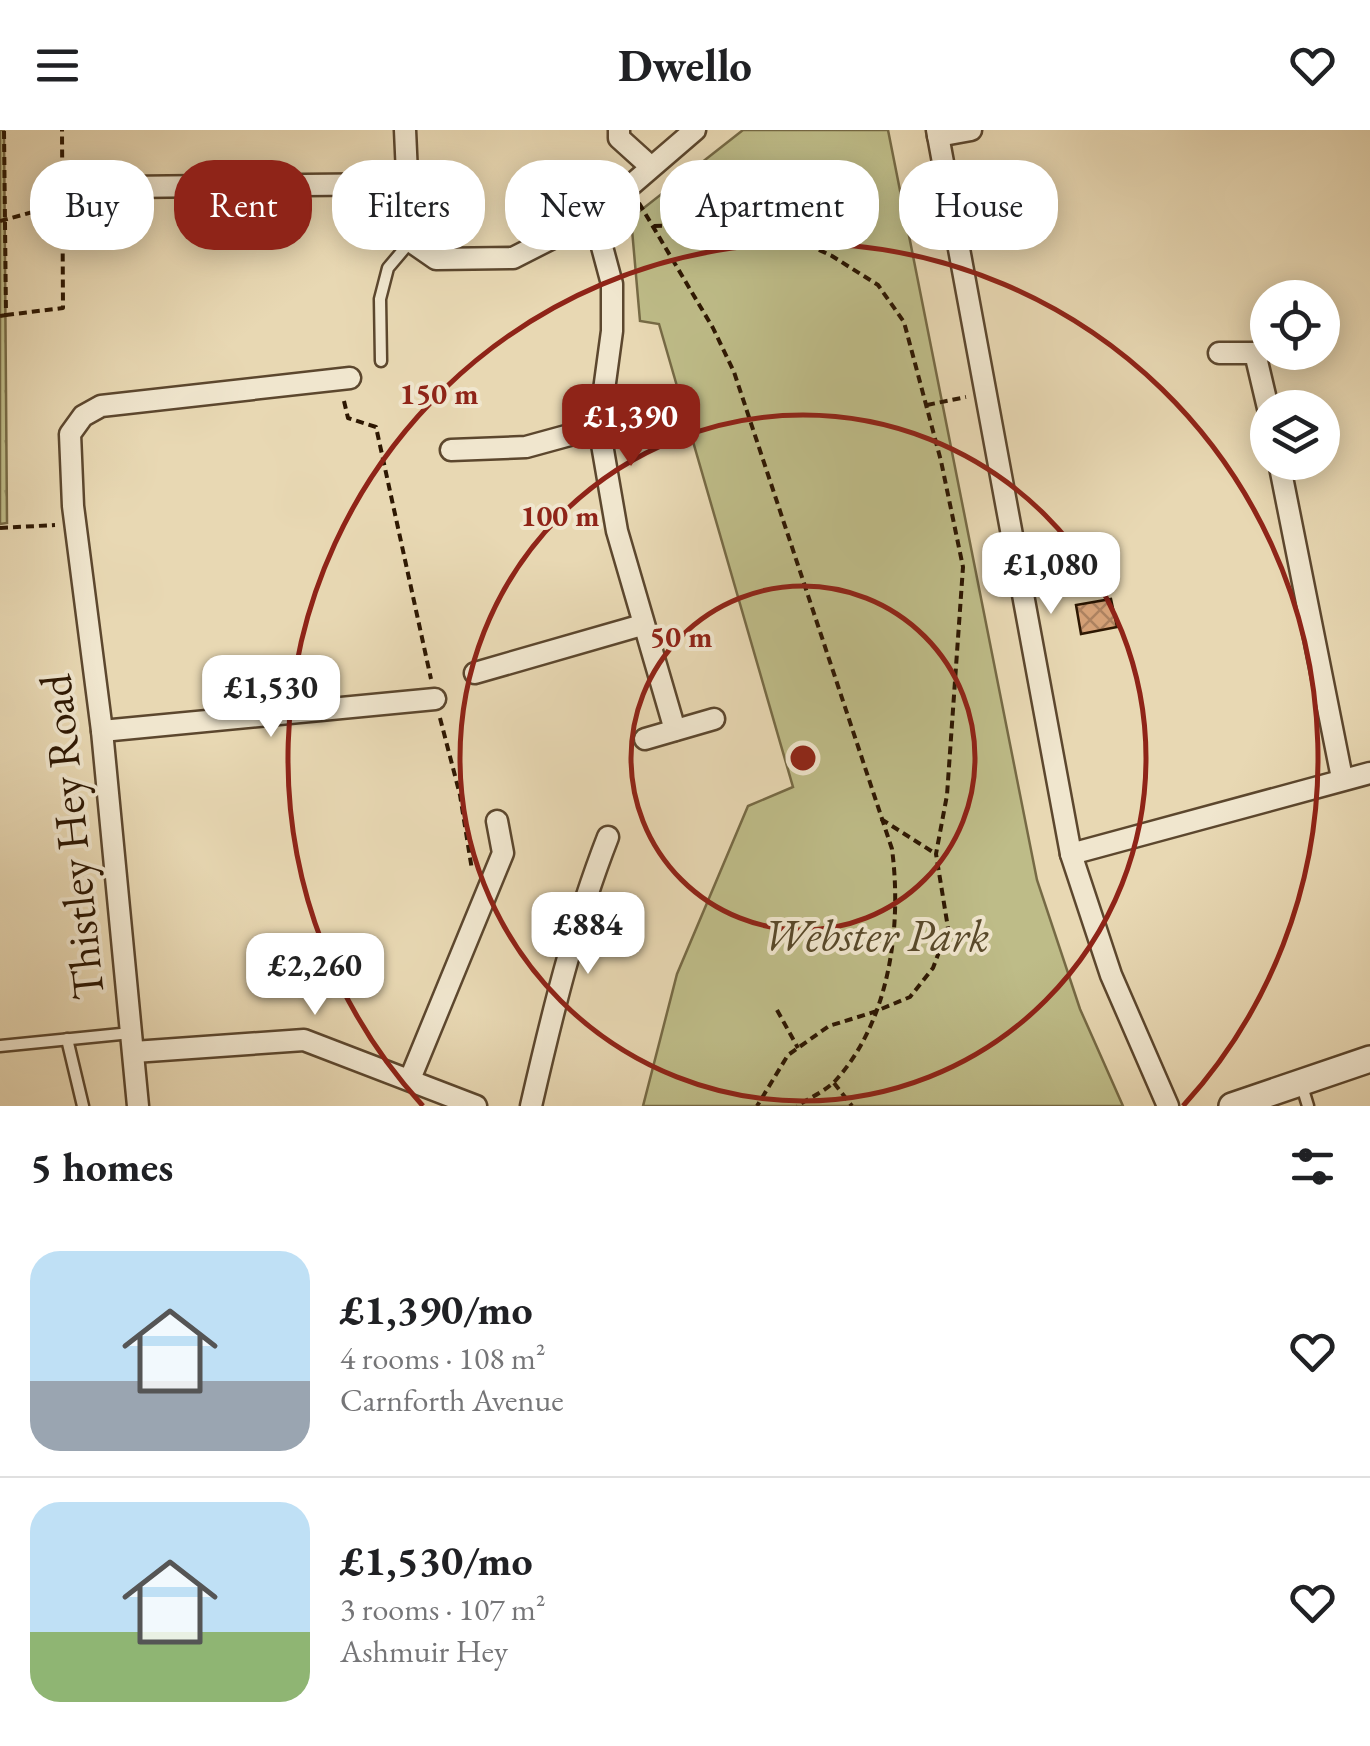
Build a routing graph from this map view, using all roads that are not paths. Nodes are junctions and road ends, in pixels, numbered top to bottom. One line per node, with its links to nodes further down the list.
1 (405, 130): 6 (street)
2 (619, 130): 7 (street)
3 (696, 130): 7 (street)
4 (971, 130): 5 (street)
5 (937, 133): 33 (street)
6 (406, 160)
7 (650, 166): 8 (street)
8 (640, 175)
9 (332, 185): 10 (street)
10 (154, 188)
11 (403, 250): 17 (lane)
12 (423, 250): 13 (street)
13 (529, 250)
14 (603, 250): 19 (street)
15 (1250, 352): 16 (street)
16 (1219, 353)
17 (381, 361)
18 (345, 378): 27 (street, Thistley Hey Road)
19 (598, 428): 20 (street); 22 (street)
20 (451, 450)
21 (1283, 480): 30 (street)
22 (642, 626): 23 (street); 26 (street)
23 (476, 674)
24 (436, 699): 27 (street)
25 (714, 718): 26 (street)
26 (675, 730): 28 (street)
27 (102, 731): 35 (street, Thistley Hey Road)
28 (645, 739)
29 (1370, 772): 30 (street)
30 (1342, 778): 33 (street)
31 (498, 821): 38 (street)
32 (608, 837): 43 (street)
33 (1071, 854): 44 (street)
34 (67, 1039): 35 (lane); 36 (lane); 40 (lane)
35 (133, 1042): 38 (street); 41 (street, Thistley Hey Road)
36 (0, 1046)
37 (1370, 1059): 39 (street)
38 (410, 1079): 42 (street)
39 (1304, 1094): 45 (street)
40 (83, 1106)
41 (138, 1106)
42 (476, 1106)
43 (530, 1106)
44 (1168, 1106)
45 (1232, 1106)

